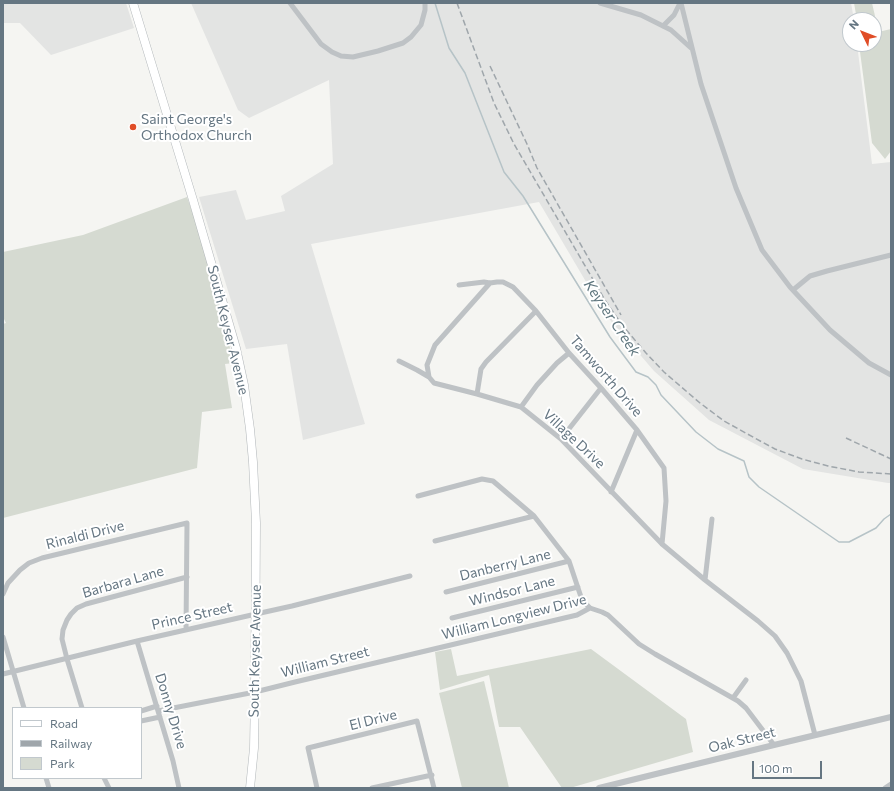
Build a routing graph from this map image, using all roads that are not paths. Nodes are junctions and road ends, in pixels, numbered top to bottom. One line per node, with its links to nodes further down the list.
1 (133, 3): 36 (main road, South Keyser Avenue)
2 (290, 3): 3 (street)
3 (425, 3)
4 (600, 3): 6 (street)
5 (681, 3): 6 (street); 7 (street)
6 (663, 26): 7 (street)
7 (692, 49): 11 (street)
8 (891, 256): 11 (street)
9 (490, 284): 10 (street, Tamworth Drive); 12 (street, Tamworth Drive); 16 (street)
10 (459, 285)
11 (792, 290): 15 (street)
12 (536, 311): 13 (street, Tamworth Drive); 18 (street)
13 (569, 353): 17 (street, Tamworth Drive); 19 (street)
14 (399, 362): 16 (street, Village Drive)
15 (891, 375)
16 (429, 378): 18 (street, Village Drive)
17 (601, 388): 20 (street, Tamworth Drive); 21 (street)
18 (477, 394): 19 (street, Village Drive)
19 (521, 407): 21 (street, Village Drive)
20 (637, 430): 22 (street); 27 (street, Tamworth Drive)
21 (561, 439): 22 (street, Village Drive)
22 (611, 492): 27 (street, Village Drive)
23 (418, 496): 24 (street)
24 (534, 516): 26 (street); 28 (street)
25 (712, 519): 31 (street)
26 (435, 541)
27 (662, 544): 31 (street, Village Drive)
28 (569, 561): 32 (street); 33 (street, Danberry Lane)
29 (410, 576): 36 (street, Prince Street)
30 (186, 577): 34 (street, Rinaldi Drive); 38 (street); 42 (street, Barbara Lane)
31 (705, 580): 54 (street, Village Drive)
32 (578, 587): 35 (street); 37 (street, Windsor Lane)
33 (446, 592)
34 (3, 594)
35 (590, 608): 41 (street, William Longview Drive); 47 (street, William Longview Drive)
36 (256, 614): 38 (street, Prince Street); 46 (main road, South Keyser Avenue)
37 (452, 618)
38 (186, 630): 40 (street, Prince Street)
39 (3, 638): 43 (street)
40 (137, 641): 42 (street, Prince Street); 51 (street, Donny Drive)
41 (427, 650): 46 (street, William Street)
42 (67, 659): 43 (street, Prince Street); 49 (street, Barbara Lane)
43 (13, 672): 44 (street, Prince Street); 48 (street)
44 (3, 674)
45 (746, 680): 47 (street)
46 (255, 692): 51 (street, William Street); 61 (main road, South Keyser Avenue)
47 (733, 698): 55 (street, William Longview Drive)
48 (24, 707)
49 (82, 707)
50 (142, 711): 51 (street)
51 (158, 711): 53 (street); 60 (street, Donny Drive)
52 (891, 717): 54 (street, Oak Street)
53 (142, 720)
54 (815, 735): 55 (street, Oak Street)
55 (774, 745): 65 (street, Oak Street)
56 (432, 775): 62 (street, El Drive); 63 (street); 64 (street, El Drive)
57 (104, 779): 59 (street)
58 (891, 784): 66 (street)
59 (109, 788)
60 (179, 788)
61 (250, 788)
62 (318, 788)
63 (372, 788)
64 (434, 788)
65 (599, 788)
66 (885, 788)

